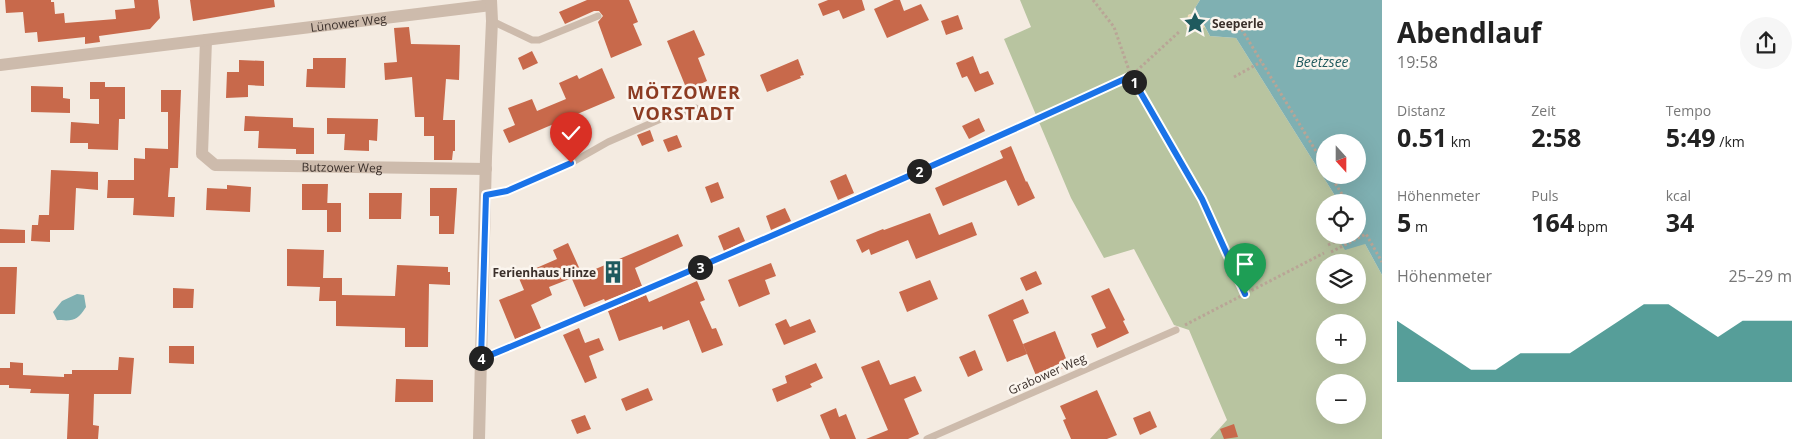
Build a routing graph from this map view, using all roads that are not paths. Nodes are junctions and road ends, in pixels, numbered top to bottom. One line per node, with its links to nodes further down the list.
1 (491, 2): 3 (street); 4 (street, Lünower Weg)
2 (598, 16): 3 (lane)
3 (492, 21): 8 (street)
4 (206, 40): 5 (street, Lünower Weg); 8 (street, Butzower Weg)
5 (0, 65)
6 (696, 108): 9 (lane)
7 (1037, 119): 11 (lane)
8 (486, 169): 9 (street)
9 (486, 195): 11 (street)
10 (1176, 330): 13 (lane, Grabower Weg)
11 (481, 359): 12 (street)
12 (479, 439)
13 (927, 439)

